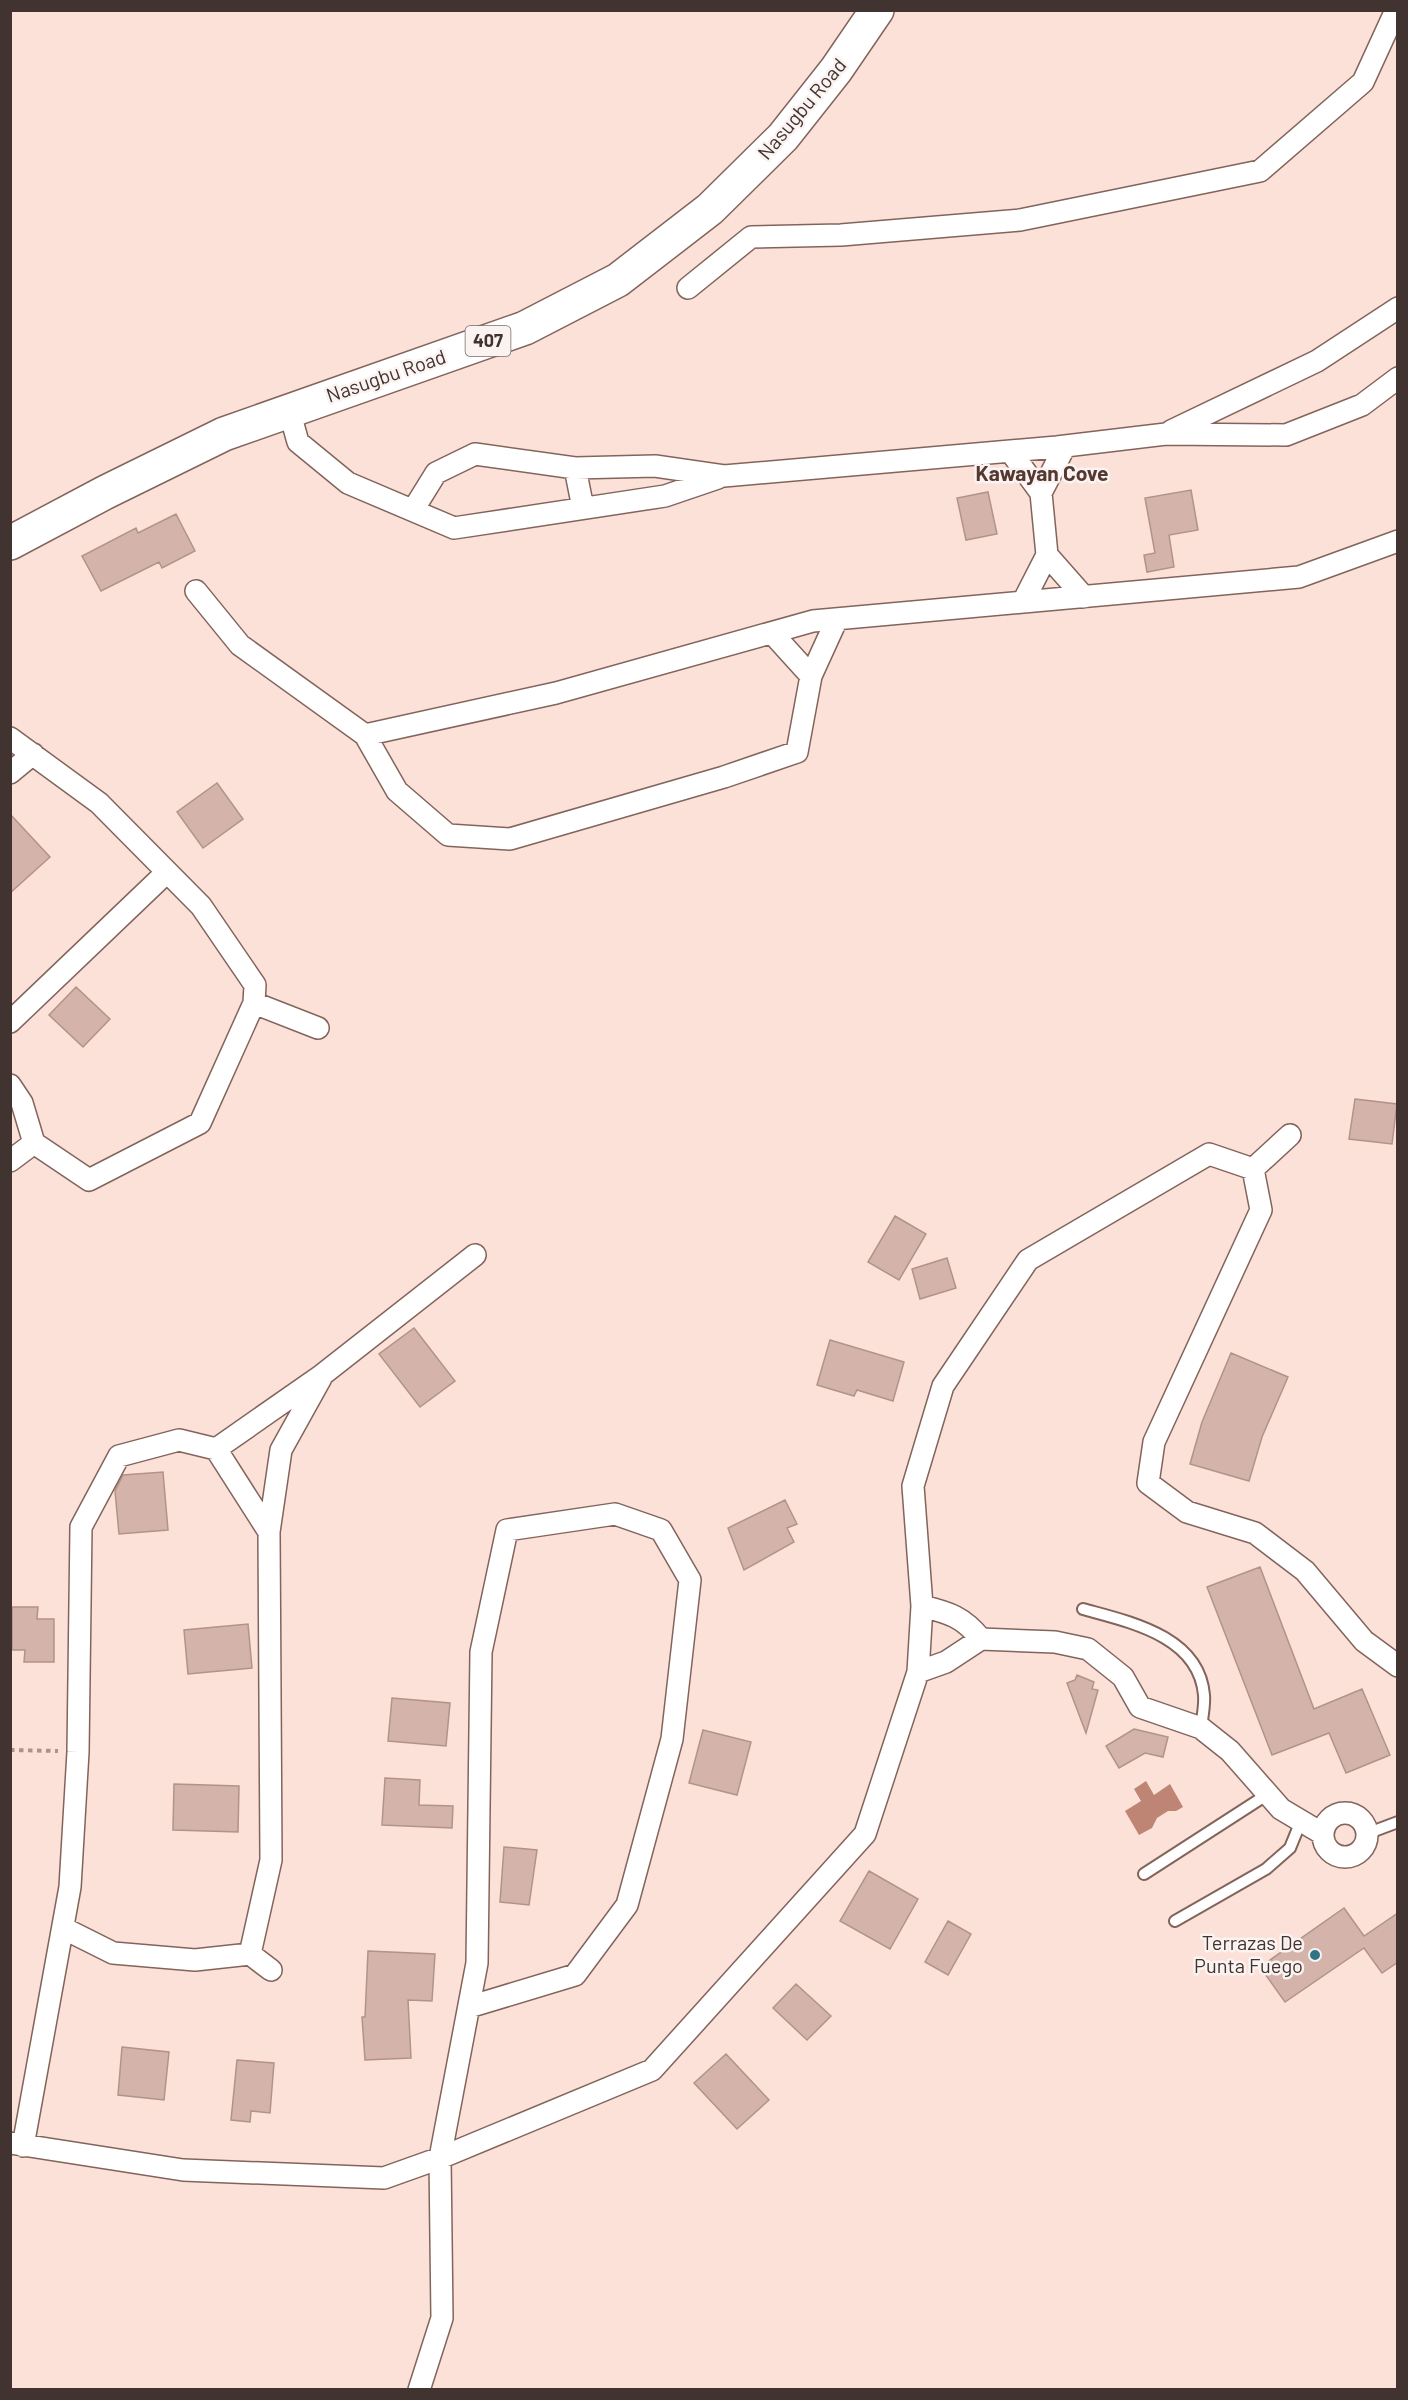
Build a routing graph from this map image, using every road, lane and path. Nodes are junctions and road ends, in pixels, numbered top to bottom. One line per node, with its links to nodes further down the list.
1 (878, 10): 6 (main road, Nasugbu Road / 407)
2 (1396, 10): 3 (street)
3 (688, 288)
4 (1398, 308): 7 (street)
5 (1398, 378): 7 (street)
6 (289, 410): 14 (street); 16 (main road, Nasugbu Road / 407)
7 (1166, 434): 8 (street)
8 (1065, 446): 9 (street); 12 (street)
9 (1010, 451): 11 (street); 12 (street)
10 (575, 468): 11 (street); 13 (street); 14 (street)
11 (724, 476): 13 (street)
12 (1041, 493): 17 (street)
13 (584, 508): 14 (street)
14 (413, 510)
15 (1398, 541): 19 (street)
16 (10, 543)
17 (1047, 555): 19 (street); 20 (street)
18 (196, 591): 24 (street)
19 (1084, 597): 20 (street)
20 (1023, 602): 21 (street)
21 (837, 619): 22 (street); 23 (street)
22 (772, 633): 23 (street); 24 (street)
23 (811, 676): 24 (street)
24 (365, 735)
25 (10, 738): 26 (street)
26 (33, 754): 27 (street); 28 (street)
27 (10, 773)
28 (167, 872): 29 (street); 30 (street)
29 (254, 1004): 31 (street); 34 (street)
30 (10, 1022)
31 (318, 1028)
32 (10, 1085): 34 (street)
33 (1290, 1135): 36 (street)
34 (34, 1143): 35 (street)
35 (10, 1161)
36 (1253, 1169): 41 (street); 44 (street)
37 (475, 1255): 38 (street)
38 (322, 1375): 39 (street); 40 (street)
39 (216, 1449): 40 (street); 48 (street)
40 (269, 1532): 57 (street)
41 (922, 1606): 43 (street); 45 (street)
42 (1083, 1609): 46 (lane)
43 (981, 1639): 45 (street); 46 (street)
44 (1398, 1666)
45 (918, 1672): 61 (street)
46 (1201, 1728): 49 (street)
47 (10, 1749): 48 (path)
48 (78, 1752): 56 (street)
49 (1268, 1794): 50 (street); 54 (lane)
50 (1301, 1821): 52 (street); 55 (lane)
51 (1398, 1822): 53 (lane)
52 (1323, 1834): 53 (street); 53 (street)
53 (1366, 1834)
54 (1144, 1874)
55 (1175, 1921)
56 (63, 1928): 57 (street); 60 (street)
57 (250, 1954): 58 (street)
58 (271, 1970)
59 (469, 2007): 59 (street); 61 (street)
60 (17, 2145): 61 (street)
61 (440, 2158): 62 (street)
62 (419, 2390)

